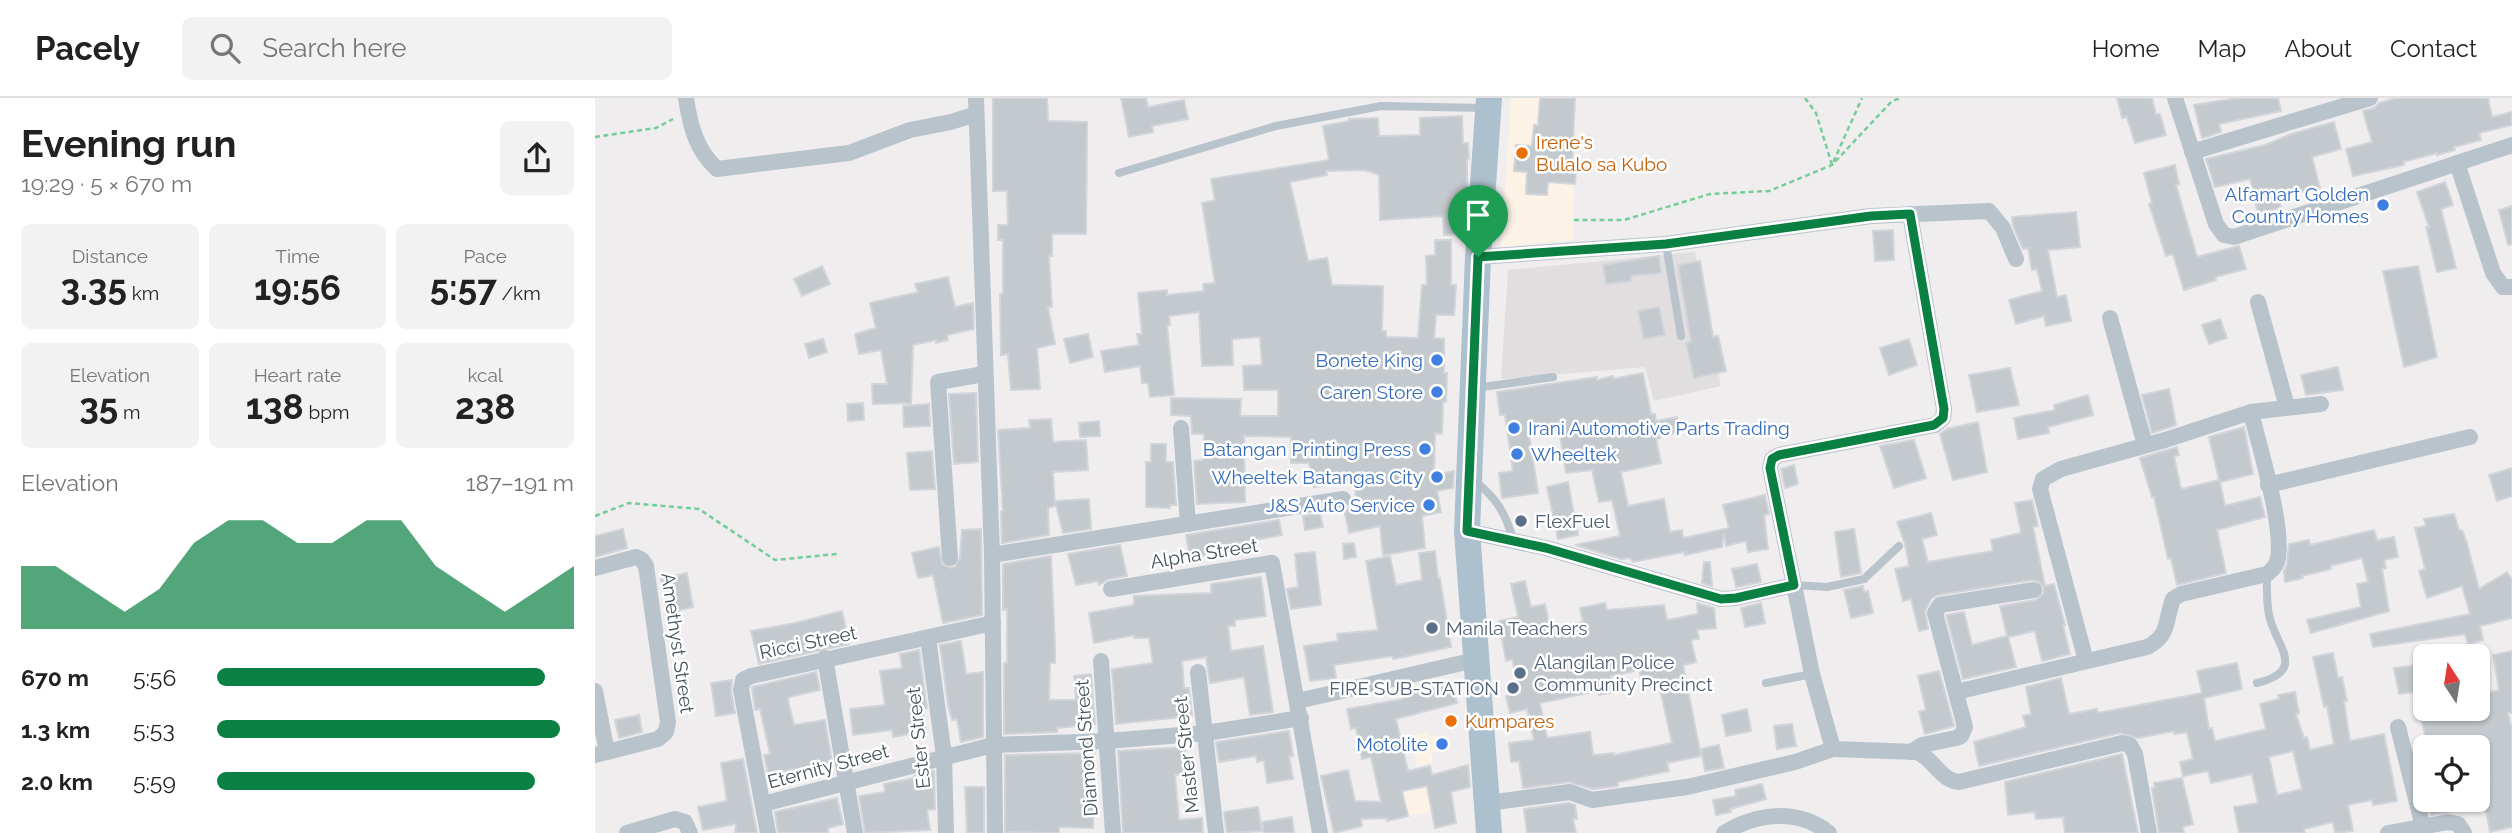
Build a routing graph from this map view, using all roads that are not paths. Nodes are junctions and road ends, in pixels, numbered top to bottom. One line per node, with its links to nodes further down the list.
1 (2175, 98): 7 (street)
2 (2370, 98): 7 (street)
3 (1489, 103): 9 (lane); 12 (main road)
4 (687, 105): 5 (street)
5 (976, 106): 18 (street)
6 (2512, 145): 8 (street)
7 (2192, 152): 8 (street)
8 (2457, 163): 14 (street)
9 (1119, 173)
10 (1910, 214): 11 (street); 13 (street); 38 (street)
11 (1666, 244): 12 (street); 17 (lane)
12 (1478, 257): 20 (main road)
13 (2016, 259)
14 (2512, 287)
15 (2258, 302): 22 (street)
16 (2110, 318): 26 (street)
17 (1681, 336)
18 (984, 374): 34 (street); 35 (street)
19 (1553, 377): 20 (lane)
20 (1473, 388): 27 (main road)
21 (2321, 404): 22 (street)
22 (2287, 407): 23 (street)
23 (2251, 412): 26 (street); 28 (street)
24 (1181, 428): 30 (street)
25 (2470, 437): 28 (street)
26 (2145, 445): 46 (street)
27 (1469, 477): 31 (main road); 32 (lane)
28 (2268, 485): 37 (street)
29 (1343, 499): 30 (street)
30 (1188, 524): 34 (street)
31 (1467, 531): 32 (street); 44 (main road)
32 (1513, 540): 38 (street)
33 (1899, 546): 38 (lane)
34 (992, 555): 41 (street)
35 (950, 558)
36 (595, 568): 60 (street, Amethyst Street)
37 (2267, 575): 46 (street); 50 (lane)
38 (1794, 585): 48 (street)
39 (1111, 589): 53 (street, Alpha Street)
40 (2034, 590): 52 (street)
41 (993, 623): 42 (street, Ricci Street); 57 (street)
42 (928, 638): 43 (street, Ricci Street); 61 (street, Ester Street)
43 (825, 658): 62 (street); 64 (street, Ricci Street)
44 (1475, 660): 53 (street, Eternity Street); 63 (main road)
45 (1101, 661): 56 (street, Diamond Street)
46 (2086, 662): 52 (street)
47 (1198, 672): 55 (street, Master Street)
48 (1812, 674): 49 (lane); 58 (street)
49 (1766, 683)
50 (2257, 683)
51 (595, 691): 60 (street)
52 (1956, 692): 59 (street)
53 (1299, 710): 55 (street, Eternity Street); 74 (street)
54 (2398, 727): 65 (street)
55 (1206, 733): 56 (street, Eternity Street); 73 (street, Master Street)
56 (1107, 741): 57 (street, Eternity Street); 72 (street, Diamond Street)
57 (993, 745): 61 (street, Eternity Street); 71 (street)
58 (1833, 750): 59 (street); 63 (street)
59 (1911, 752): 78 (street)
60 (601, 753)
61 (944, 756): 62 (street, Eternity Street); 70 (street, Ester Street)
62 (846, 783): 64 (street, Eternity Street); 69 (street)
63 (1488, 803): 75 (main road)
64 (763, 804): 68 (street, Ricci Street)
65 (2423, 827): 79 (street); 80 (street)
66 (687, 828): 67 (street)
67 (627, 833)
68 (768, 833)
69 (855, 833)
70 (946, 833)
71 (995, 833)
72 (1113, 833)
73 (1216, 833)
74 (1320, 833)
75 (1489, 833)
76 (1724, 833): 77 (street)
77 (1829, 833)
78 (2149, 833)
79 (2388, 833)
80 (2464, 833)

